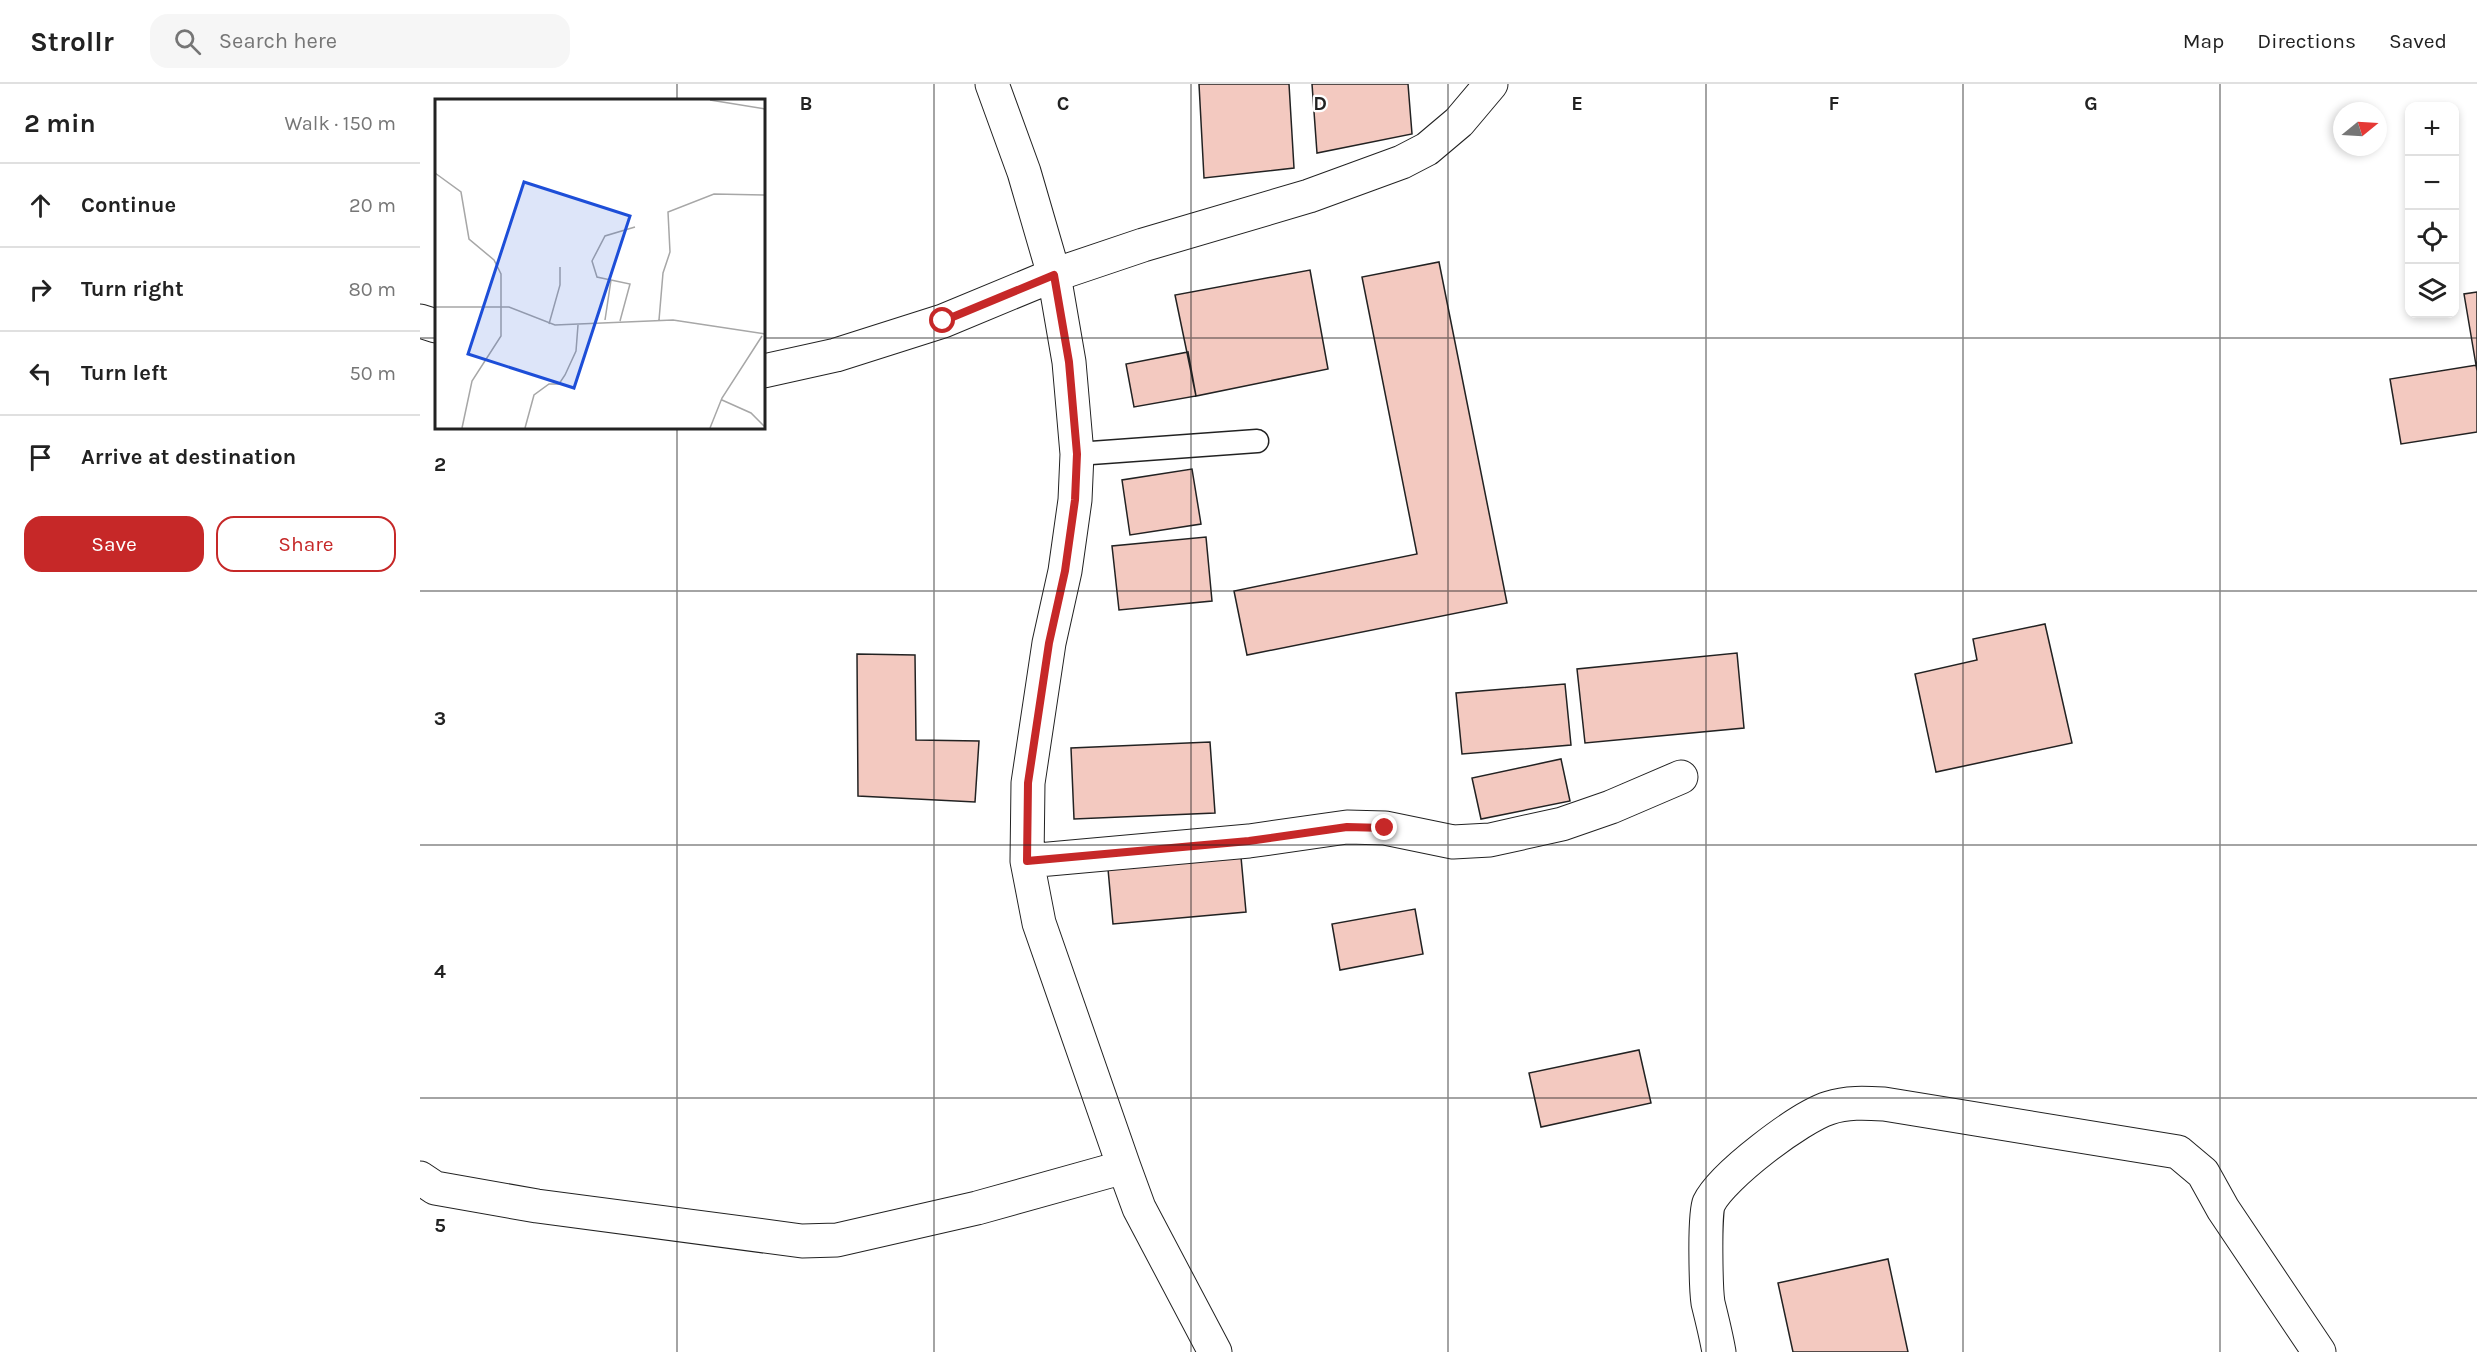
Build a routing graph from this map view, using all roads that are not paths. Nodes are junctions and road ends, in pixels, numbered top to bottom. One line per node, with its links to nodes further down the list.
1 (992, 84): 3 (street)
2 (1491, 84): 3 (street)
3 (1054, 275): 6 (street); 8 (street)
4 (420, 321): 5 (street)
5 (435, 326)
6 (765, 370)
7 (1257, 441): 8 (lane)
8 (1077, 454): 10 (street)
9 (1681, 777): 10 (street)
10 (1027, 861): 11 (street)
11 (1124, 1167): 12 (street); 13 (street)
12 (420, 1178)
13 (1215, 1352)
14 (1719, 1352): 15 (street)
15 (2319, 1352)

